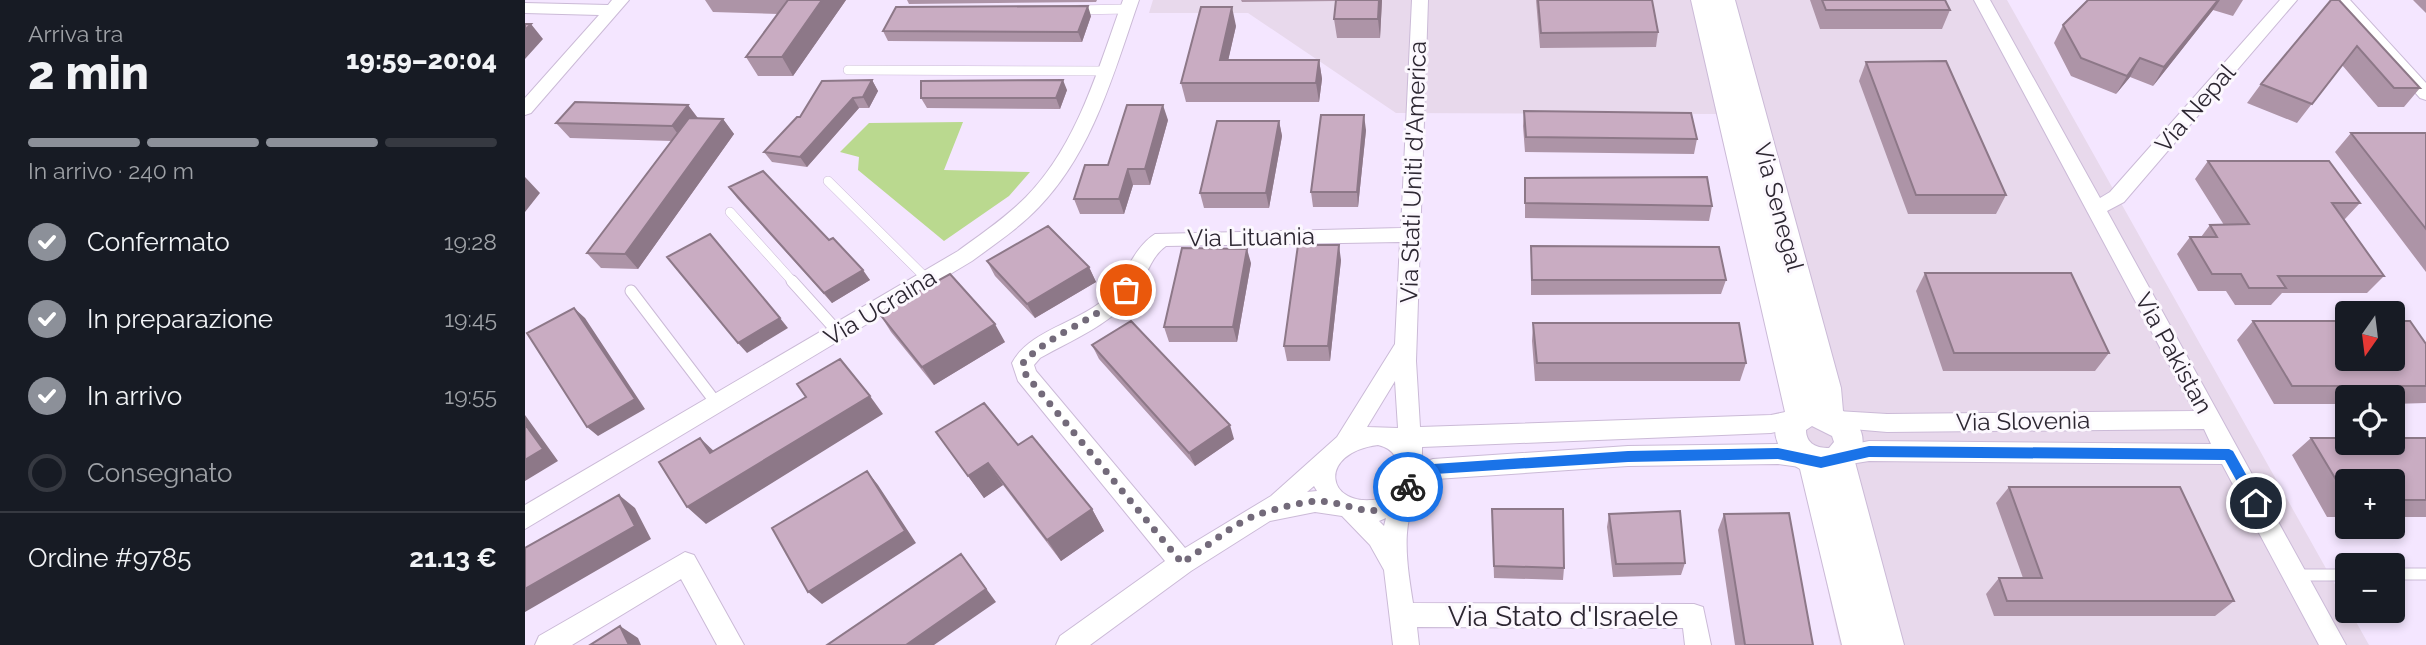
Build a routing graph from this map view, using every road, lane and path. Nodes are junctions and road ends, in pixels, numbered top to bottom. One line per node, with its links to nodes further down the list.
1 (1420, 0): 18 (street, Via Stati Uniti d'America)
2 (1703, 0): 24 (main road, Via Senegal)
3 (1724, 0): 24 (main road, Via Senegal)
4 (1982, 0): 16 (street, Via Pakistan)
5 (2289, 0): 16 (street, Via Nepal)
6 (2341, 0): 13 (street)
7 (617, 5): 9 (street); 14 (street)
8 (1130, 5): 10 (lane); 12 (street, Via Ucraina)
9 (525, 8)
10 (1059, 10)
11 (848, 70): 12 (lane)
12 (1106, 71): 19 (street, Via Ucraina)
13 (2426, 94)
14 (525, 109)
15 (828, 181): 19 (lane)
16 (2095, 209): 25 (street, Via Pakistan)
17 (730, 212): 21 (lane)
18 (1410, 235): 22 (street, Via Stati Uniti d'America); 34 (street, Via Lituania)
19 (927, 279): 21 (street, Via Ucraina)
20 (631, 291): 23 (lane)
21 (838, 332): 23 (street, Via Ucraina)
22 (1406, 344): 26 (street, Via Stati Uniti d'America); 27 (street, Via Stati Uniti d'America)
23 (717, 404): 33 (street, Via Ucraina)
24 (1815, 417): 25 (street, Via Slovenia); 27 (street, Via Slovenia); 30 (main road); 30 (main road)
25 (2210, 420): 28 (street, Via Pakistan)
26 (1347, 440): 27 (street); 29 (street)
27 (1408, 453): 30 (street, Via Slovenia); 31 (street); 35 (street, Via Stati Uniti d'America)
28 (2229, 454): 30 (street, Via Slovenia); 37 (street, Via Pakistan)
29 (1328, 458): 31 (street); 32 (street)
30 (1826, 458): 46 (main road); 47 (main road)
31 (1344, 506): 32 (street); 35 (street, Via Stati Uniti d'America)
32 (1256, 515): 34 (street)
33 (525, 518)
34 (1182, 563): 43 (street)
35 (1394, 564): 40 (street, Via Stati Uniti d'America)
36 (2426, 574): 39 (lane)
37 (2295, 575): 38 (lane); 48 (street, Via Pakistan)
38 (2335, 575)
39 (2405, 575)
40 (1404, 615): 44 (street, Via Stati Uniti d'America); 45 (street, Via Stato d'Israele)
41 (548, 645): 42 (street)
42 (731, 645)
43 (1069, 645)
44 (1406, 645)
45 (1698, 645)
46 (1859, 645)
47 (1887, 645)
48 (2333, 645)

